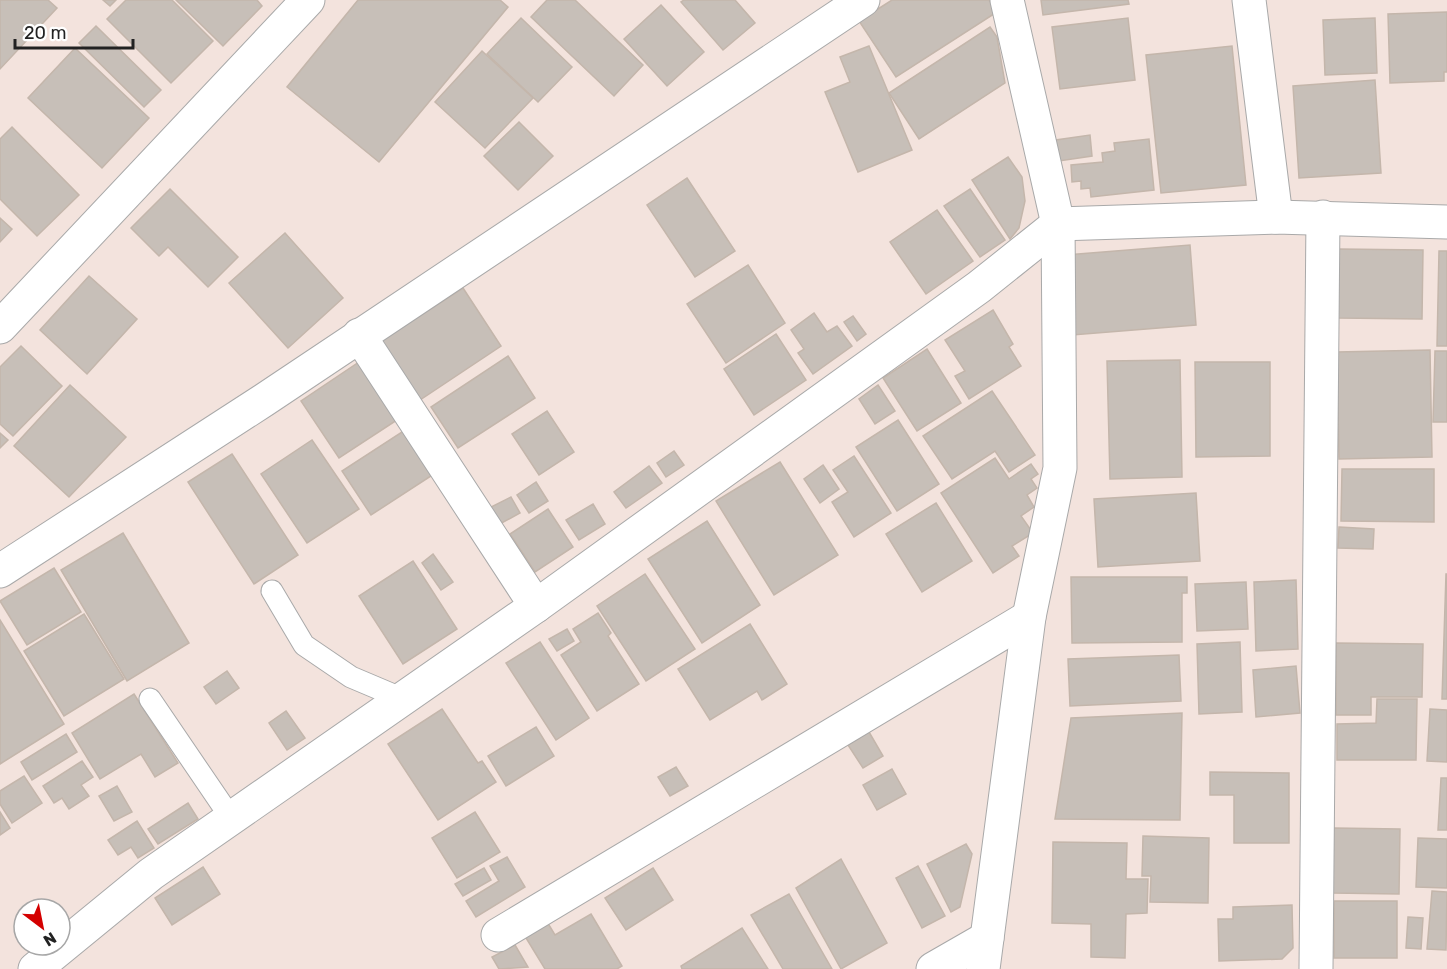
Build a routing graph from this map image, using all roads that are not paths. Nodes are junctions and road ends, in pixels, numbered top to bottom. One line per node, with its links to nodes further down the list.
1 (308, 0): 9 (street)
2 (863, 0): 10 (street)
3 (1007, 0): 8 (street)
4 (1249, 0): 5 (street)
5 (1276, 217): 6 (street); 8 (street)
6 (1323, 217): 7 (street); 22 (street)
7 (1447, 222)
8 (1058, 224): 13 (street); 14 (street)
9 (0, 327)
10 (359, 335): 11 (street); 13 (street)
11 (0, 571)
12 (272, 591): 16 (lane)
13 (536, 606): 16 (street)
14 (1029, 617): 18 (street); 19 (street)
15 (150, 699): 17 (lane)
16 (403, 699): 17 (street)
17 (231, 818): 20 (street)
18 (498, 935)
19 (985, 953): 21 (street)
20 (35, 969)
21 (933, 969)
22 (1316, 969)

